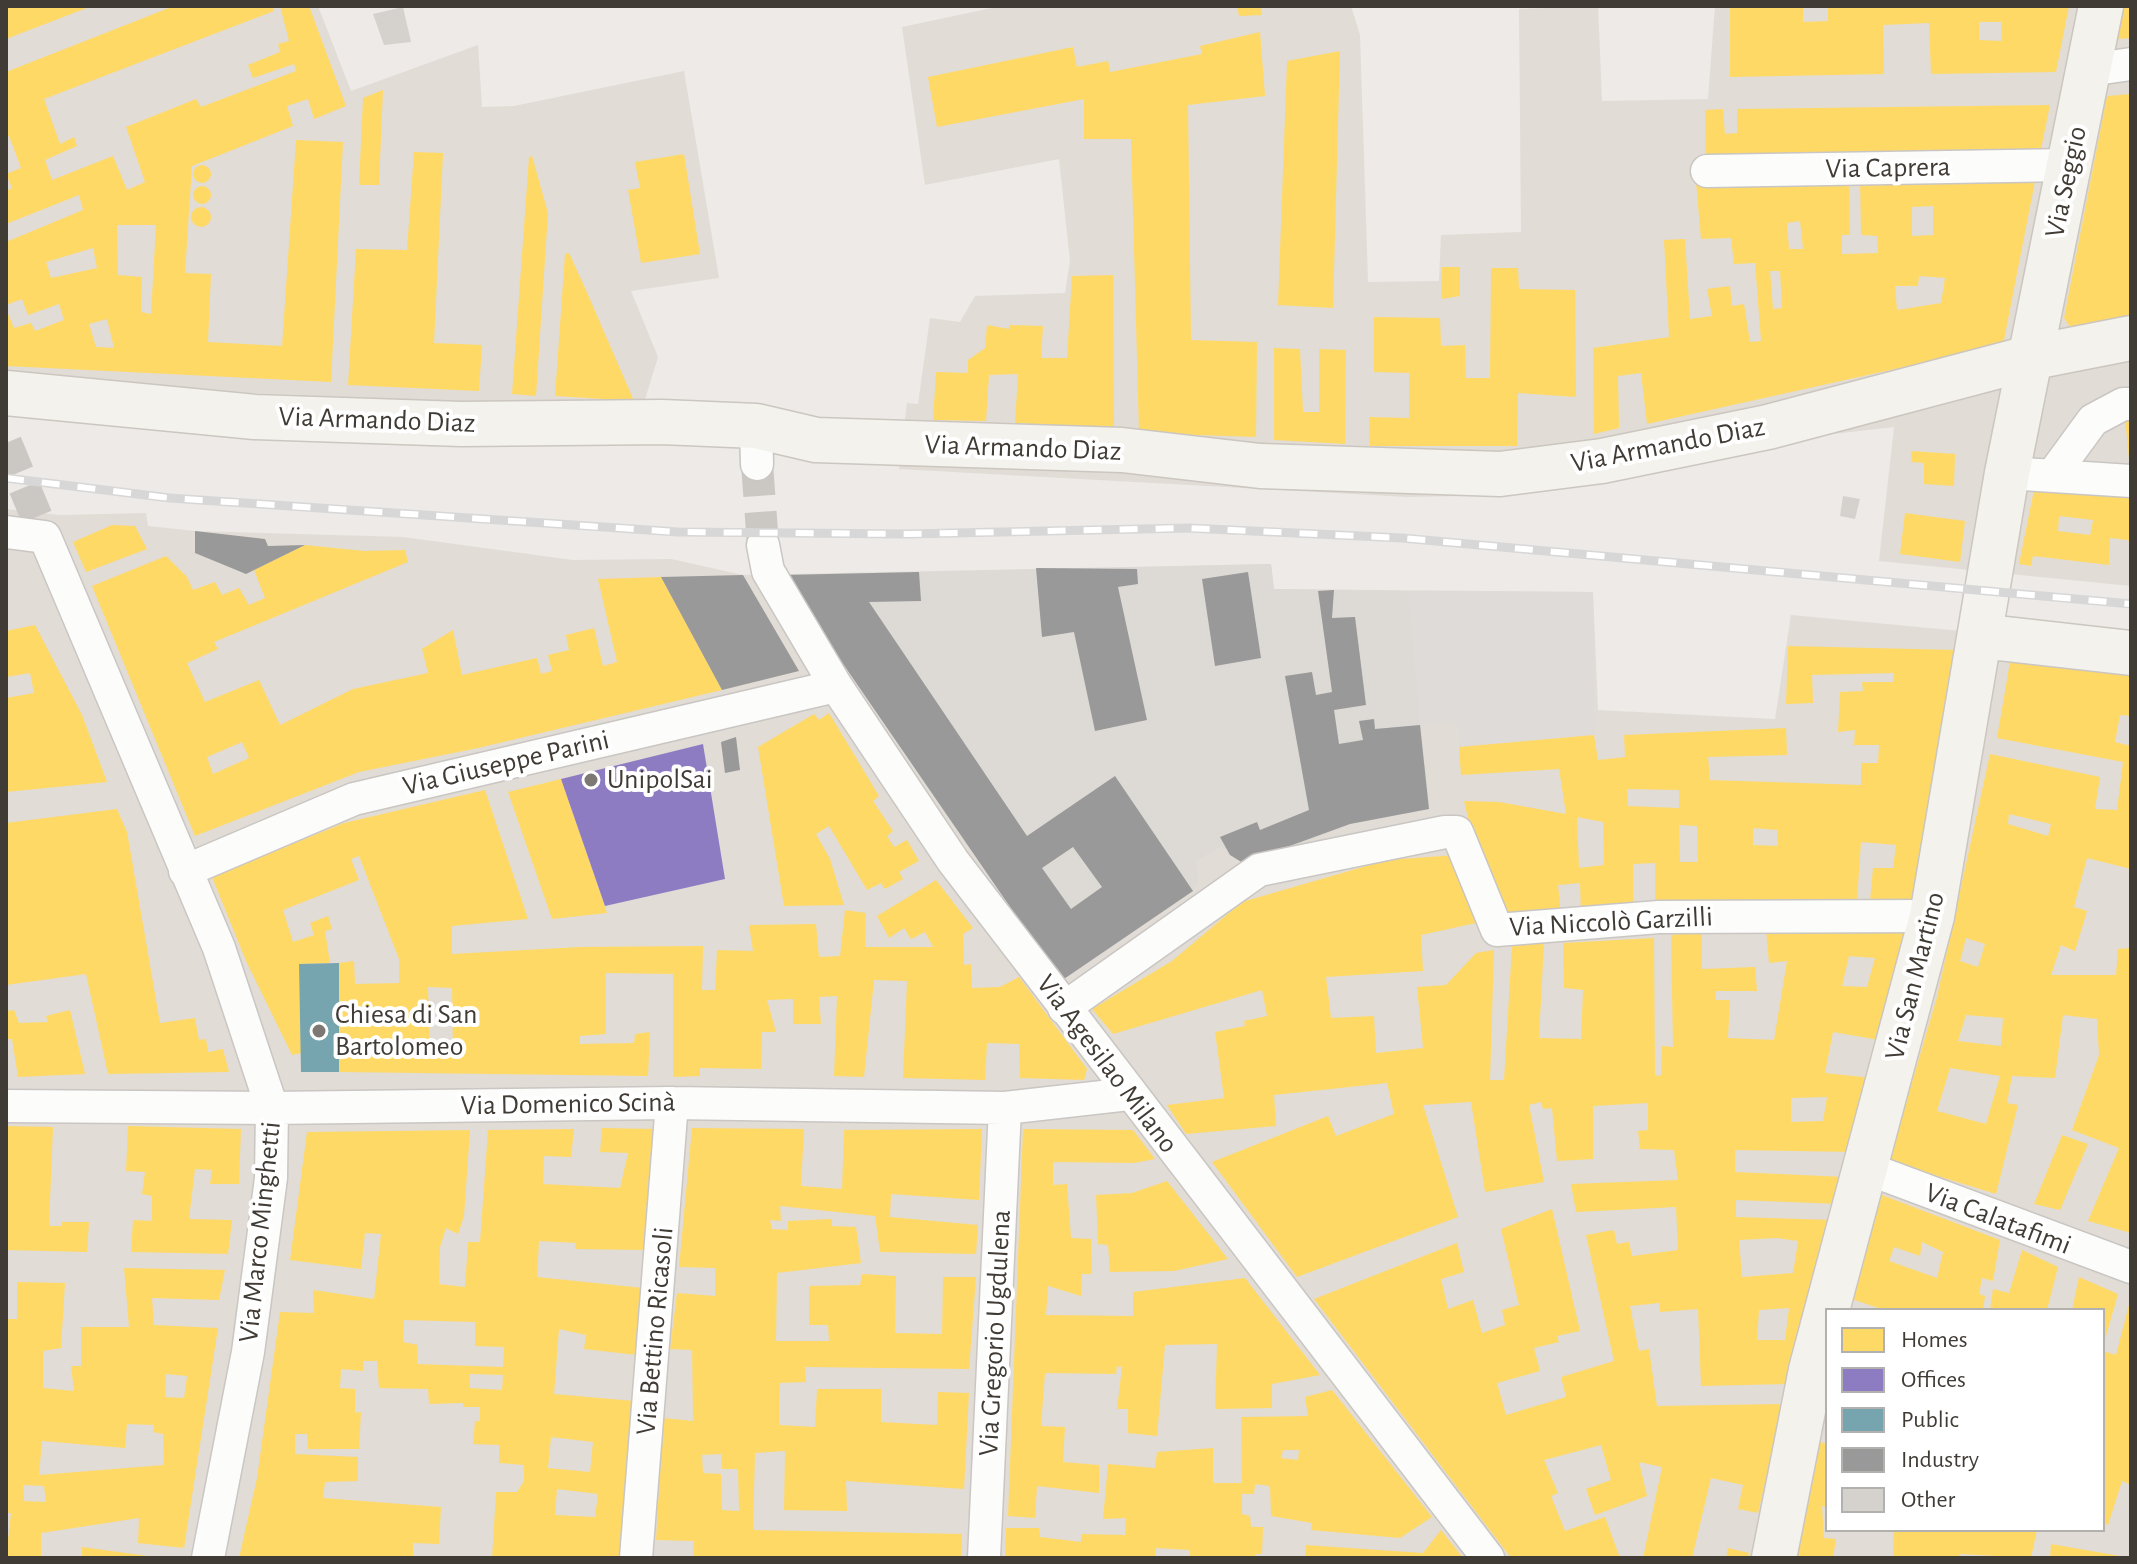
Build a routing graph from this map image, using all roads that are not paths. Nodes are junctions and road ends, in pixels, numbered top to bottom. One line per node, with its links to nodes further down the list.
1 (2101, 6): 3 (street, Via Seggio)
2 (2131, 64): 3 (street)
3 (2089, 70): 4 (street, Via Seggio)
4 (2069, 165): 5 (street, Via Caprera); 7 (street, Via Seggio)
5 (1707, 171)
6 (2131, 338): 7 (street, Via Armando Diaz)
7 (2029, 358): 8 (street, Via Armando Diaz); 10 (street, Via Seggio)
8 (6, 393)
9 (2131, 404): 11 (street)
10 (2007, 473): 11 (street); 15 (street, Via San Martino)
11 (2052, 476): 12 (street)
12 (2131, 481)
13 (6, 532): 18 (street, Via Marco Minghetti)
14 (763, 545): 17 (street, Via Agesilao Milano)
15 (1980, 636): 16 (street); 19 (street, Via San Martino)
16 (2131, 653)
17 (836, 686): 18 (street, Via Giuseppe Parini); 20 (street, Via Agesilao Milano)
18 (185, 871): 24 (street, Via Marco Minghetti)
19 (1932, 916): 20 (street, Via Niccolò Garzilli); 26 (street, Via San Martino)
20 (1064, 1008): 21 (street, Via Agesilao Milano)
21 (1129, 1094): 25 (street, Via Domenico Scinà); 33 (street, Via Agesilao Milano)
22 (672, 1103): 24 (street, Via Domenico Scinà); 25 (street, Via Domenico Scinà); 31 (street, Via Bettino Ricasoli)
23 (6, 1106): 24 (street, Via Domenico Scinà)
24 (272, 1108): 30 (street, Via Marco Minghetti)
25 (1005, 1108): 32 (street, Via Gregorio Ugdulena)
26 (1866, 1168): 27 (street, Via Calatafimi); 28 (street, Via San Martino)
27 (2131, 1267)
28 (1828, 1308)
29 (1825, 1318): 34 (street, Via San Martino)
30 (208, 1558)
31 (636, 1558)
32 (984, 1558)
33 (1488, 1558)
34 (1774, 1558)

